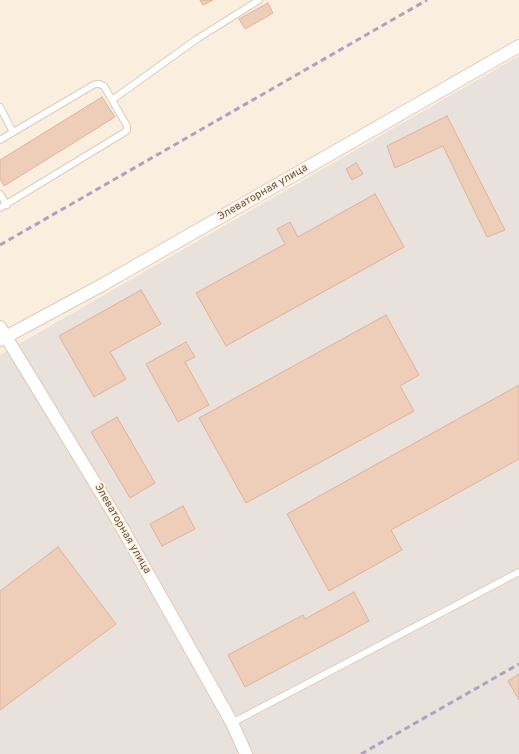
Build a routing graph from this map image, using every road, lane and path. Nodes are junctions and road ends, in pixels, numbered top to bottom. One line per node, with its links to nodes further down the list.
1 (259, 0): 3 (lane)
2 (519, 46): 10 (street, Элеваторная улица)
3 (112, 100): 5 (lane); 8 (lane)
4 (0, 107): 5 (lane)
5 (13, 132): 6 (lane)
6 (0, 140)
7 (0, 194): 8 (lane)
8 (7, 205): 9 (lane)
9 (0, 208)
10 (2, 335): 12 (street, Элеваторная улица)
11 (519, 572): 12 (lane)
12 (232, 723): 13 (street, Элеваторная улица)
13 (246, 754)

